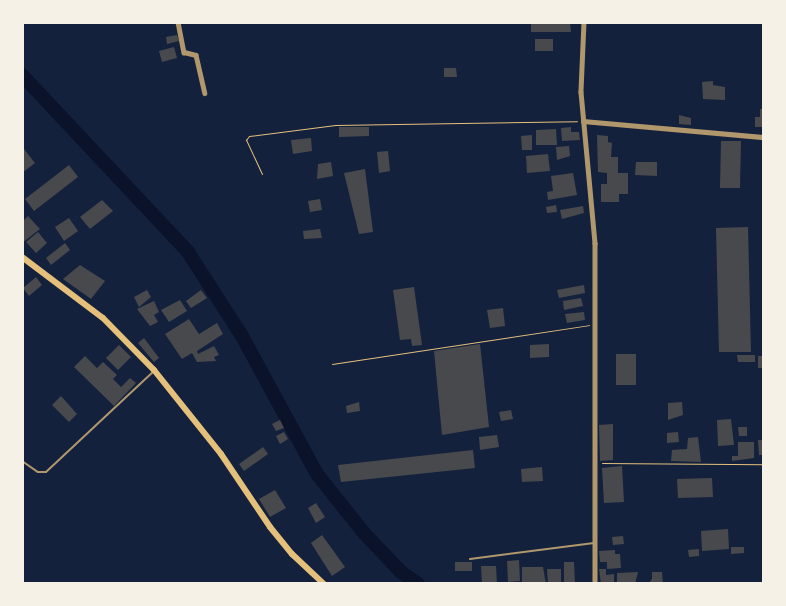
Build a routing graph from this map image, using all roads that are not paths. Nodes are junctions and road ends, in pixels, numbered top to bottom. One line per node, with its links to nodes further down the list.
1 (178, 22): 3 (street)
2 (584, 22): 4 (street)
3 (205, 93)
4 (582, 121): 5 (street); 9 (street)
5 (764, 137)
6 (22, 257): 7 (main road)
7 (154, 370): 8 (lane); 11 (main road)
8 (22, 461)
9 (594, 543): 10 (lane); 12 (street)
10 (470, 559)
11 (324, 584)
12 (595, 584)

